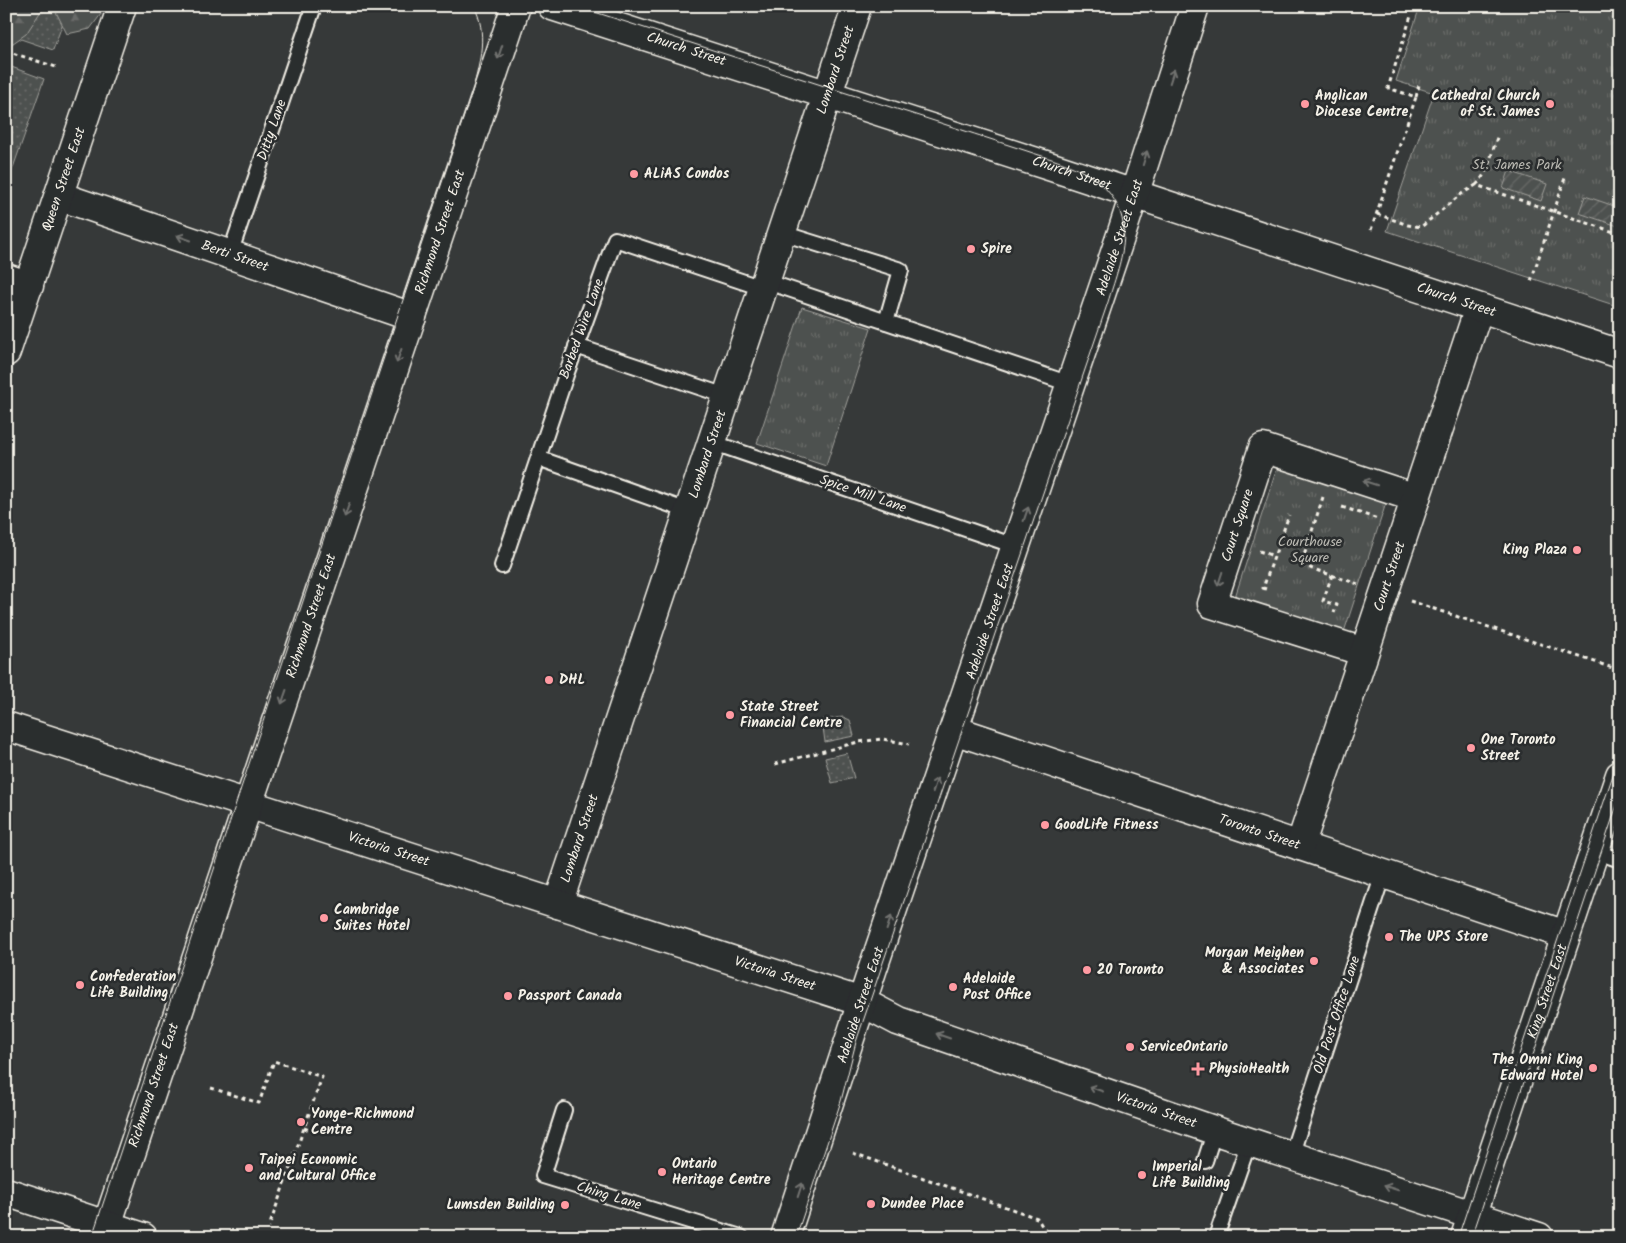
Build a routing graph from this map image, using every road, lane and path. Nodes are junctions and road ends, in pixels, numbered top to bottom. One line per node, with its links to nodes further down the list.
1 (122, 6): 17 (main road, Queen Street East)
2 (314, 6): 23 (lane, Ditty Lane)
3 (516, 6): 28 (main road, Richmond Street East, one-way to 28)
4 (552, 6): 11 (main road, Church Street)
5 (857, 6): 11 (main road, Lombard Street)
6 (1195, 6): 16 (main road, Adelaide Street East, one-way to 6)
7 (1411, 16): 12 (path)
8 (6, 51): 9 (path)
9 (59, 68)
10 (1419, 85): 12 (path)
11 (828, 94): 16 (main road, Church Street); 21 (main road, Lombard Street)
12 (1416, 97): 19 (path)
13 (1498, 135): 15 (path)
14 (1564, 178): 18 (path)
15 (1476, 185): 18 (path); 19 (path)
16 (1134, 194): 27 (main road, Church Street); 33 (main road, Adelaide Street East)
17 (59, 196): 23 (main road, Berti Street, one-way to 17); 25 (main road, Queen Street East)
18 (1554, 212): 22 (path); 24 (path)
19 (1377, 214): 20 (path)
20 (1371, 230)
21 (782, 232): 26 (main road, Lombard Street); 29 (lane)
22 (1620, 234)
23 (230, 254): 28 (main road, Berti Street)
24 (1531, 281)
25 (18, 282): 31 (main road, Queen Street East)
26 (763, 284): 29 (lane); 30 (lane, Barbed Wire Lane); 34 (main road, Lombard Street)
27 (1480, 308): 32 (main road, Church Street); 38 (main road, Court Street)
28 (412, 317): 55 (main road, Richmond Street East, one-way to 55)
29 (886, 322): 33 (lane)
30 (576, 346): 34 (lane); 36 (lane, Barbed Wire Lane)
31 (6, 352)
32 (1620, 354)
33 (1070, 384): 41 (main road, Adelaide Street East, one-way to 33)
34 (726, 396): 35 (main road, Lombard Street)
35 (711, 442): 39 (main road, Lombard Street); 41 (lane, Spice Mill Lane)
36 (538, 458): 39 (lane); 42 (lane, Barbed Wire Lane)
37 (1332, 470): 38 (main road, Court Square, one-way to 37); 43 (path); 48 (main road, Court Square, one-way to 48)
38 (1416, 498): 48 (main road, Court Street)
39 (688, 511): 60 (main road, Lombard Street)
40 (1289, 515): 45 (path)
41 (1015, 546): 51 (main road, Adelaide Street East)
42 (502, 566)
43 (1332, 575): 44 (path); 47 (path)
44 (1361, 585)
45 (1271, 591)
46 (1404, 599): 49 (path)
47 (1333, 614)
48 (1364, 652): 56 (main road, Court Street)
49 (1618, 670)
50 (6, 726): 55 (main road, Victoria Street)
51 (954, 730): 56 (main road, Toronto Street); 62 (main road, Adelaide Street East, one-way to 51)
52 (909, 744): 53 (path)
53 (774, 764)
54 (1620, 775): 57 (main road, King Street East)
55 (248, 805): 60 (main road, Victoria Street); 75 (main road, Richmond Street East)
56 (1300, 846): 59 (main road, Toronto Street)
57 (1594, 851): 58 (lane); 61 (main road, King Street East)
58 (1620, 860)
59 (1383, 874): 61 (main road, Toronto Street); 70 (lane, Old Post Office Lane)
60 (558, 904): 62 (main road, Victoria Street)
61 (1566, 935): 73 (main road, King Street East)
62 (862, 1002): 66 (main road, Victoria Street, one-way to 62); 78 (main road, Adelaide Street East, one-way to 62)
63 (212, 1088): 65 (path)
64 (564, 1110): 77 (lane, Ching Lane)
65 (304, 1128): 67 (path); 74 (path)
66 (1215, 1130): 68 (main road, Victoria Street); 71 (lane)
67 (312, 1131)
68 (1249, 1142): 70 (main road, Victoria Street); 80 (lane)
69 (853, 1153): 79 (path)
70 (1291, 1156): 73 (main road, Victoria Street, one-way to 70)
71 (1205, 1160)
72 (6, 1192): 75 (main road)
73 (1468, 1226): 81 (main road, Victoria Street)
74 (269, 1227)
75 (105, 1231): 76 (main road)
76 (143, 1237)
77 (741, 1237)
78 (785, 1237)
79 (1049, 1237)
80 (1216, 1237)
81 (1538, 1237)

